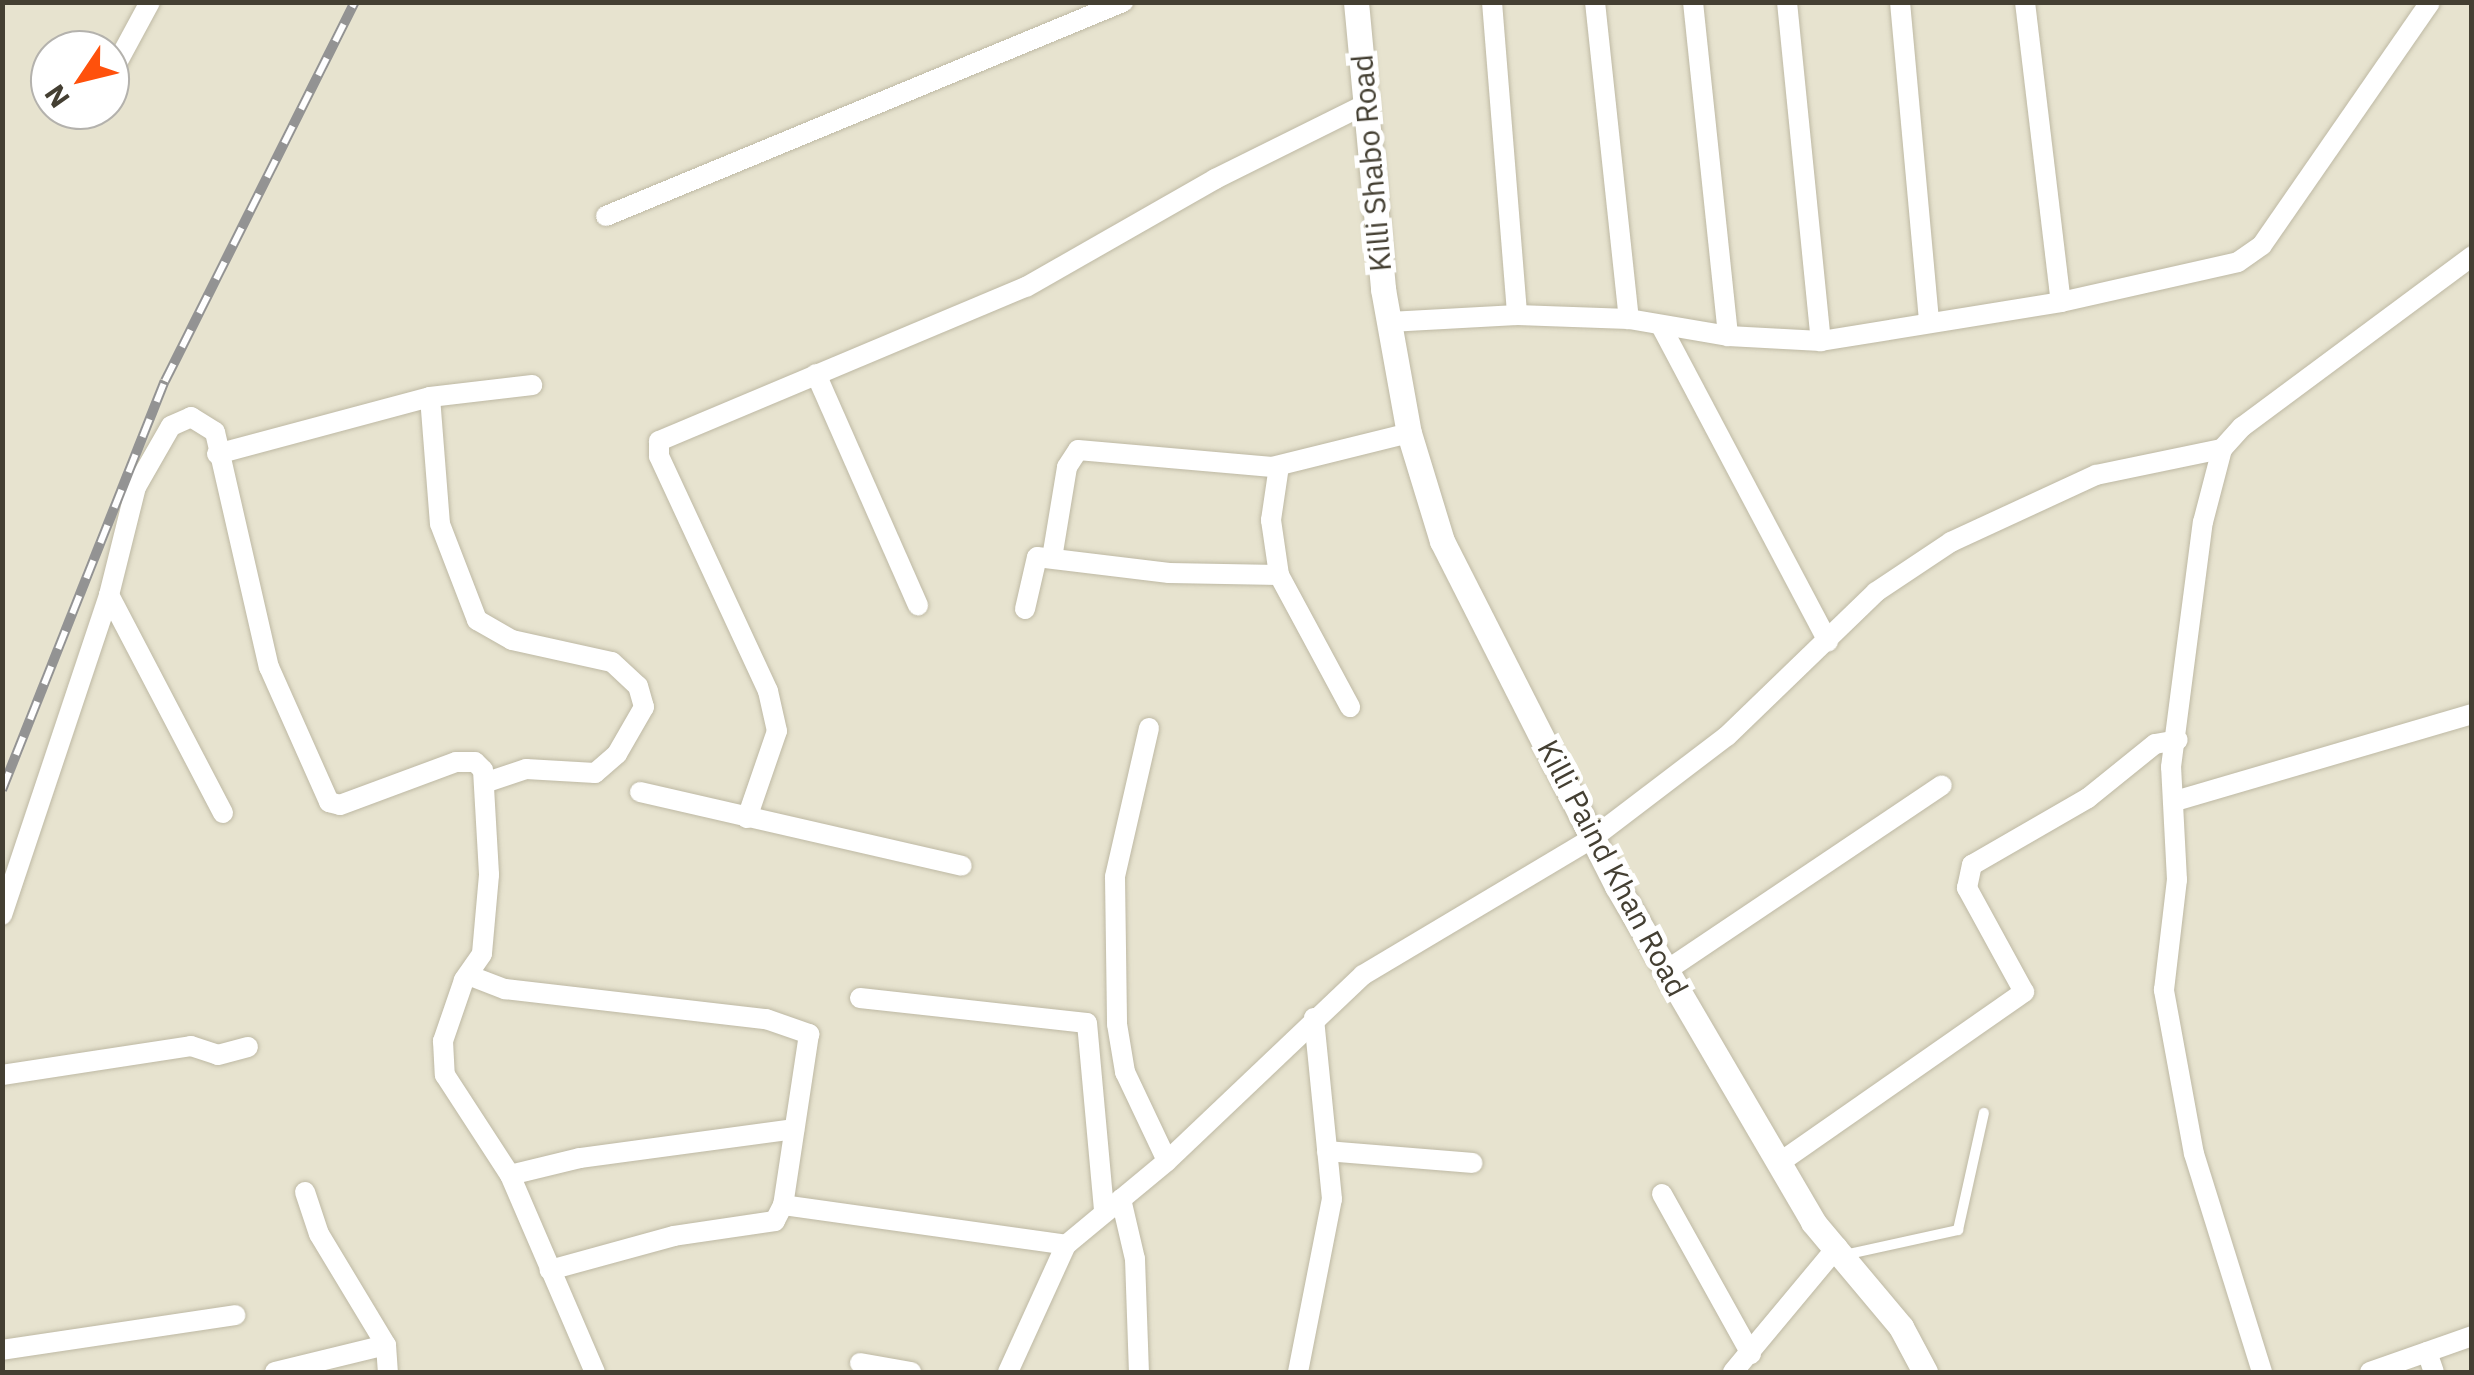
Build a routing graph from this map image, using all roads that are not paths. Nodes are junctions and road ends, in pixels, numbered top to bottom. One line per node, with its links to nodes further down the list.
1 (150, 2): 11 (street)
2 (1123, 2): 13 (street)
3 (1356, 2): 12 (street, Killi Shabo Road)
4 (1492, 2): 16 (street)
5 (1595, 2): 17 (street)
6 (1693, 2): 21 (street)
7 (1787, 2): 22 (street)
8 (1900, 2): 19 (street)
9 (2025, 2): 15 (street)
10 (2430, 2): 15 (street)
11 (130, 39)
12 (1366, 104): 18 (street, Killi Shabo Road); 23 (street)
13 (606, 216)
14 (2472, 256): 27 (street)
15 (2061, 302): 19 (street)
16 (1517, 315): 17 (street); 18 (street)
17 (1629, 320): 20 (street)
18 (1389, 322): 26 (street, Killi Paind Khan Road)
19 (1928, 322): 22 (street)
20 (1661, 326): 21 (street); 35 (street)
21 (1728, 336): 22 (street)
22 (1821, 341)
23 (816, 374): 33 (street); 45 (street)
24 (532, 385): 25 (street)
25 (430, 397): 28 (street); 40 (street)
26 (1408, 434): 29 (street); 46 (street, Killi Paind Khan Road)
27 (2222, 449): 35 (street); 39 (street)
28 (217, 454): 32 (street); 40 (street)
29 (1279, 466): 30 (street); 31 (street)
30 (1052, 558): 31 (street); 34 (street)
31 (1280, 575): 36 (street)
32 (110, 595): 44 (street); 48 (street)
33 (918, 605)
34 (1025, 609)
35 (1828, 642): 46 (street)
36 (1350, 706)
37 (2472, 714): 43 (street)
38 (1149, 728): 58 (street)
39 (2178, 740): 43 (street); 60 (street)
40 (484, 784): 50 (street)
41 (1942, 784): 49 (street)
42 (640, 792): 45 (street)
43 (2175, 802): 85 (street)
44 (222, 813)
45 (747, 818): 47 (street)
46 (1593, 838): 49 (street, Killi Paind Khan Road); 52 (street)
47 (962, 866)
48 (2, 915)
49 (1666, 970): 60 (street, Killi Paind Khan Road)
50 (468, 975): 56 (street); 61 (street)
51 (860, 998): 65 (street)
52 (1314, 1018): 57 (street); 58 (street)
53 (248, 1046): 54 (street)
54 (2, 1075)
55 (1984, 1112): 67 (lane)
56 (794, 1129): 61 (street); 64 (street)
57 (1327, 1152): 59 (street); 82 (street)
58 (1167, 1161): 65 (street)
59 (1473, 1163)
60 (1779, 1163): 67 (street, Killi Paind Khan Road)
61 (510, 1175): 68 (street)
62 (305, 1192): 71 (street)
63 (1662, 1194): 73 (street)
64 (783, 1204): 66 (street); 68 (street)
65 (1112, 1205): 66 (street); 81 (street)
66 (1066, 1245): 80 (street)
67 (1840, 1251): 73 (street); 84 (street, Killi Paind Khan Road)
68 (550, 1270): 78 (street)
69 (235, 1315): 72 (street)
70 (2472, 1336): 74 (street)
71 (386, 1345): 76 (street); 77 (street)
72 (2, 1350)
73 (1751, 1354): 83 (street)
74 (2430, 1362): 86 (street)
75 (860, 1363): 79 (street)
76 (274, 1372)
77 (388, 1372)
78 (596, 1372)
79 (911, 1372)
80 (1008, 1372)
81 (1139, 1372)
82 (1298, 1372)
83 (1733, 1372)
84 (1926, 1372)
85 (2262, 1372)
86 (2370, 1372)

